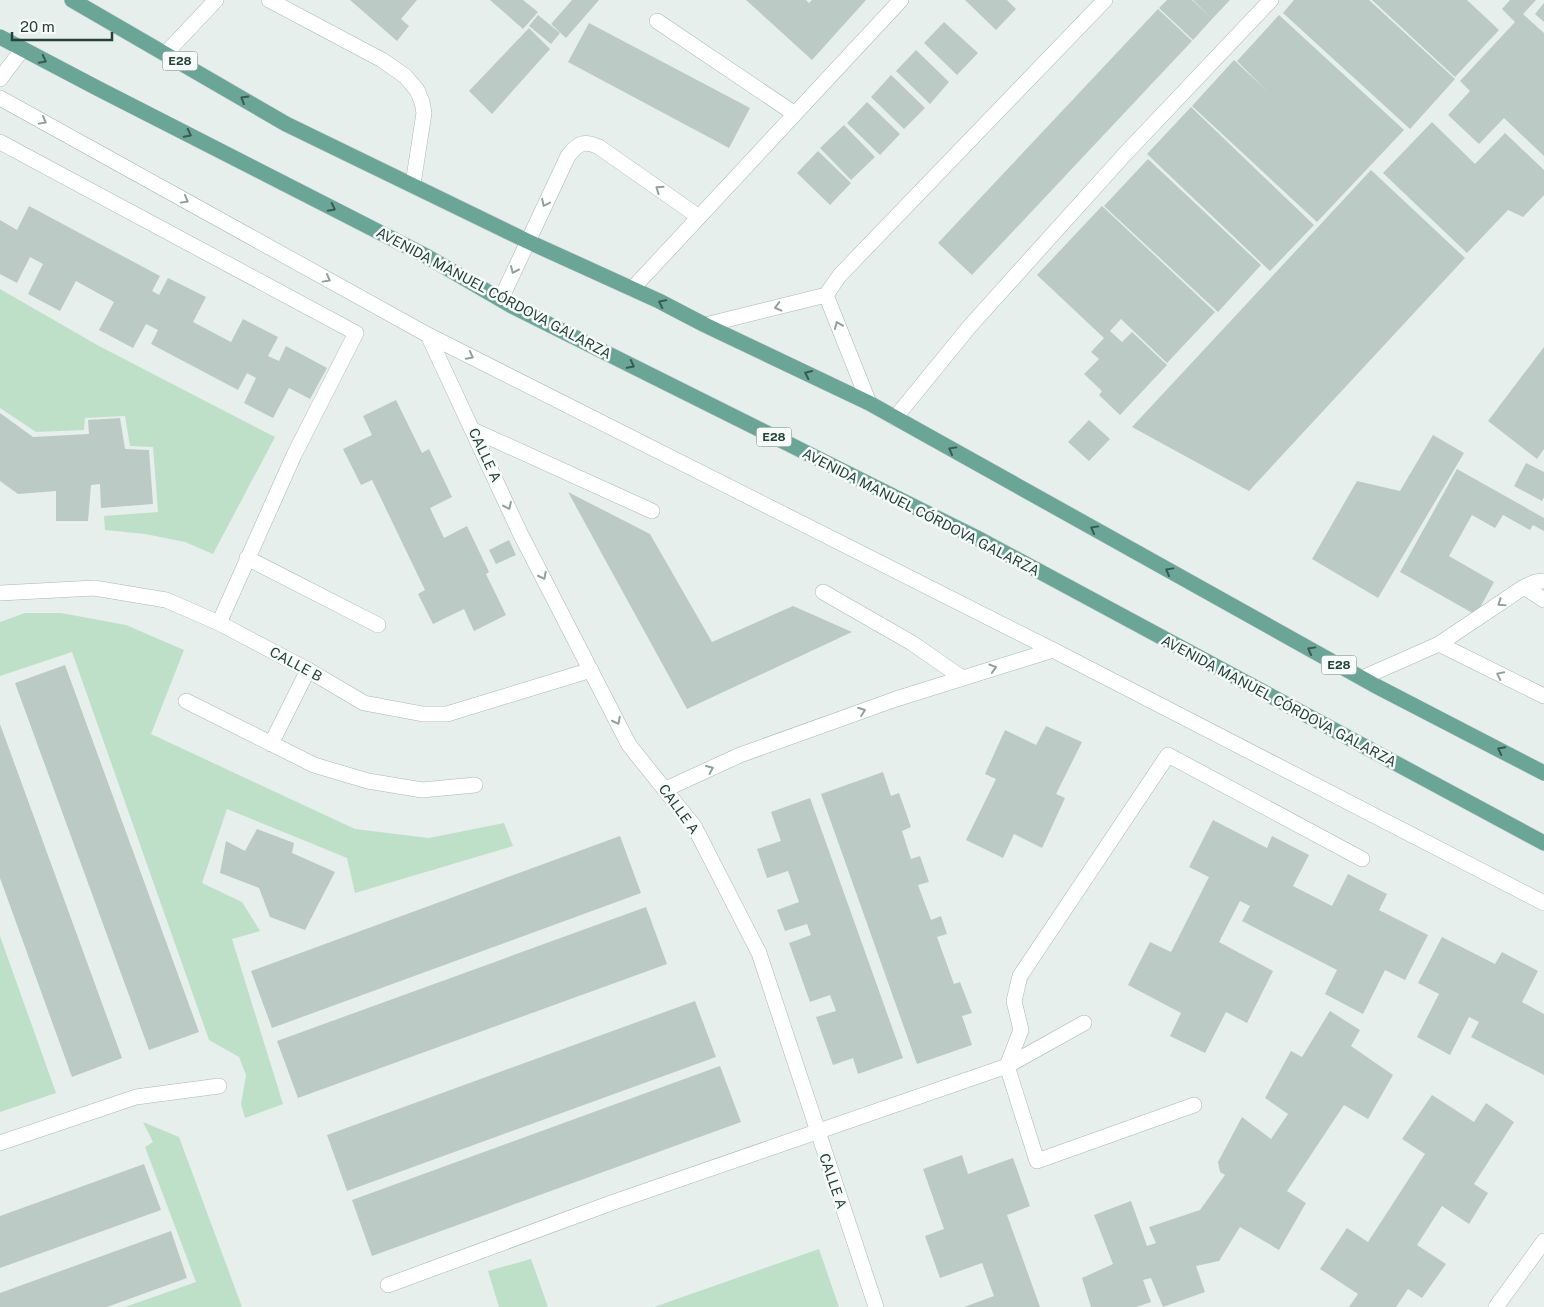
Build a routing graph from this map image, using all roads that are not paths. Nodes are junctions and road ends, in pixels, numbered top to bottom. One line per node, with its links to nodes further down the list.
1 (72, 0): 10 (main road, E28)
2 (216, 0): 10 (street)
3 (269, 0): 15 (street)
4 (901, 0): 13 (street)
5 (1105, 0): 19 (street)
6 (1271, 0): 24 (street)
7 (657, 20): 13 (street)
8 (0, 37): 9 (main road, AVENIDA MANUEL CÓRDOVA GALARZA / E28)
9 (22, 50): 11 (street); 20 (main road, AVENIDA MANUEL CÓRDOVA GALARZA / E28, one-way to 20)
10 (166, 53): 15 (main road, E28, one-way to 10)
11 (0, 79)
12 (0, 98): 22 (street, one-way to 22)
13 (795, 114): 16 (street)
14 (0, 142): 27 (street)
15 (413, 184): 17 (main road, E28)
16 (699, 217): 17 (street, one-way to 17); 18 (street)
17 (527, 241): 18 (main road, E28); 20 (street, one-way to 20)
18 (632, 289): 21 (main road, E28, one-way to 18)
19 (826, 295): 21 (street, one-way to 21); 23 (street, one-way to 19)
20 (501, 299): 47 (main road, AVENIDA MANUEL CÓRDOVA GALARZA / E28, one-way to 47)
21 (705, 325): 23 (main road, E28, one-way to 21)
22 (428, 335): 25 (street, CALLE A); 36 (street, one-way to 36)
23 (869, 403): 24 (main road, E28)
24 (895, 418): 40 (main road, E28, one-way to 24)
25 (473, 430): 26 (street); 38 (street, CALLE A, one-way to 38)
26 (652, 511)
27 (247, 558): 33 (street); 34 (street)
28 (1544, 581): 29 (street)
29 (1524, 587): 32 (street); 35 (street, one-way to 35)
30 (1, 589): 33 (street, CALLE B)
31 (823, 592): 39 (street)
32 (1544, 600)
33 (218, 624): 37 (street, CALLE B)
34 (378, 625)
35 (1439, 644): 40 (street); 41 (street, one-way to 35)
36 (1053, 650): 39 (street, one-way to 36); 49 (street)
37 (308, 670): 38 (street, CALLE B); 43 (street)
38 (591, 670): 46 (street, CALLE A, one-way to 46)
39 (961, 677): 46 (street, one-way to 39)
40 (1362, 678): 44 (main road, E28, one-way to 40)
41 (1544, 696)
42 (186, 701): 43 (street)
43 (271, 744): 45 (street)
44 (1544, 773)
45 (475, 785)
46 (666, 789): 54 (street, CALLE A)
47 (1544, 843)
48 (1362, 859): 51 (street)
49 (1544, 903)
50 (1084, 1023): 51 (street)
51 (1006, 1066): 53 (street); 54 (street)
52 (220, 1086): 55 (street)
53 (1194, 1106)
54 (816, 1132): 57 (street); 58 (street, CALLE A)
55 (0, 1143)
56 (1544, 1241): 59 (street)
57 (388, 1285)
58 (876, 1307)
59 (1496, 1307)

